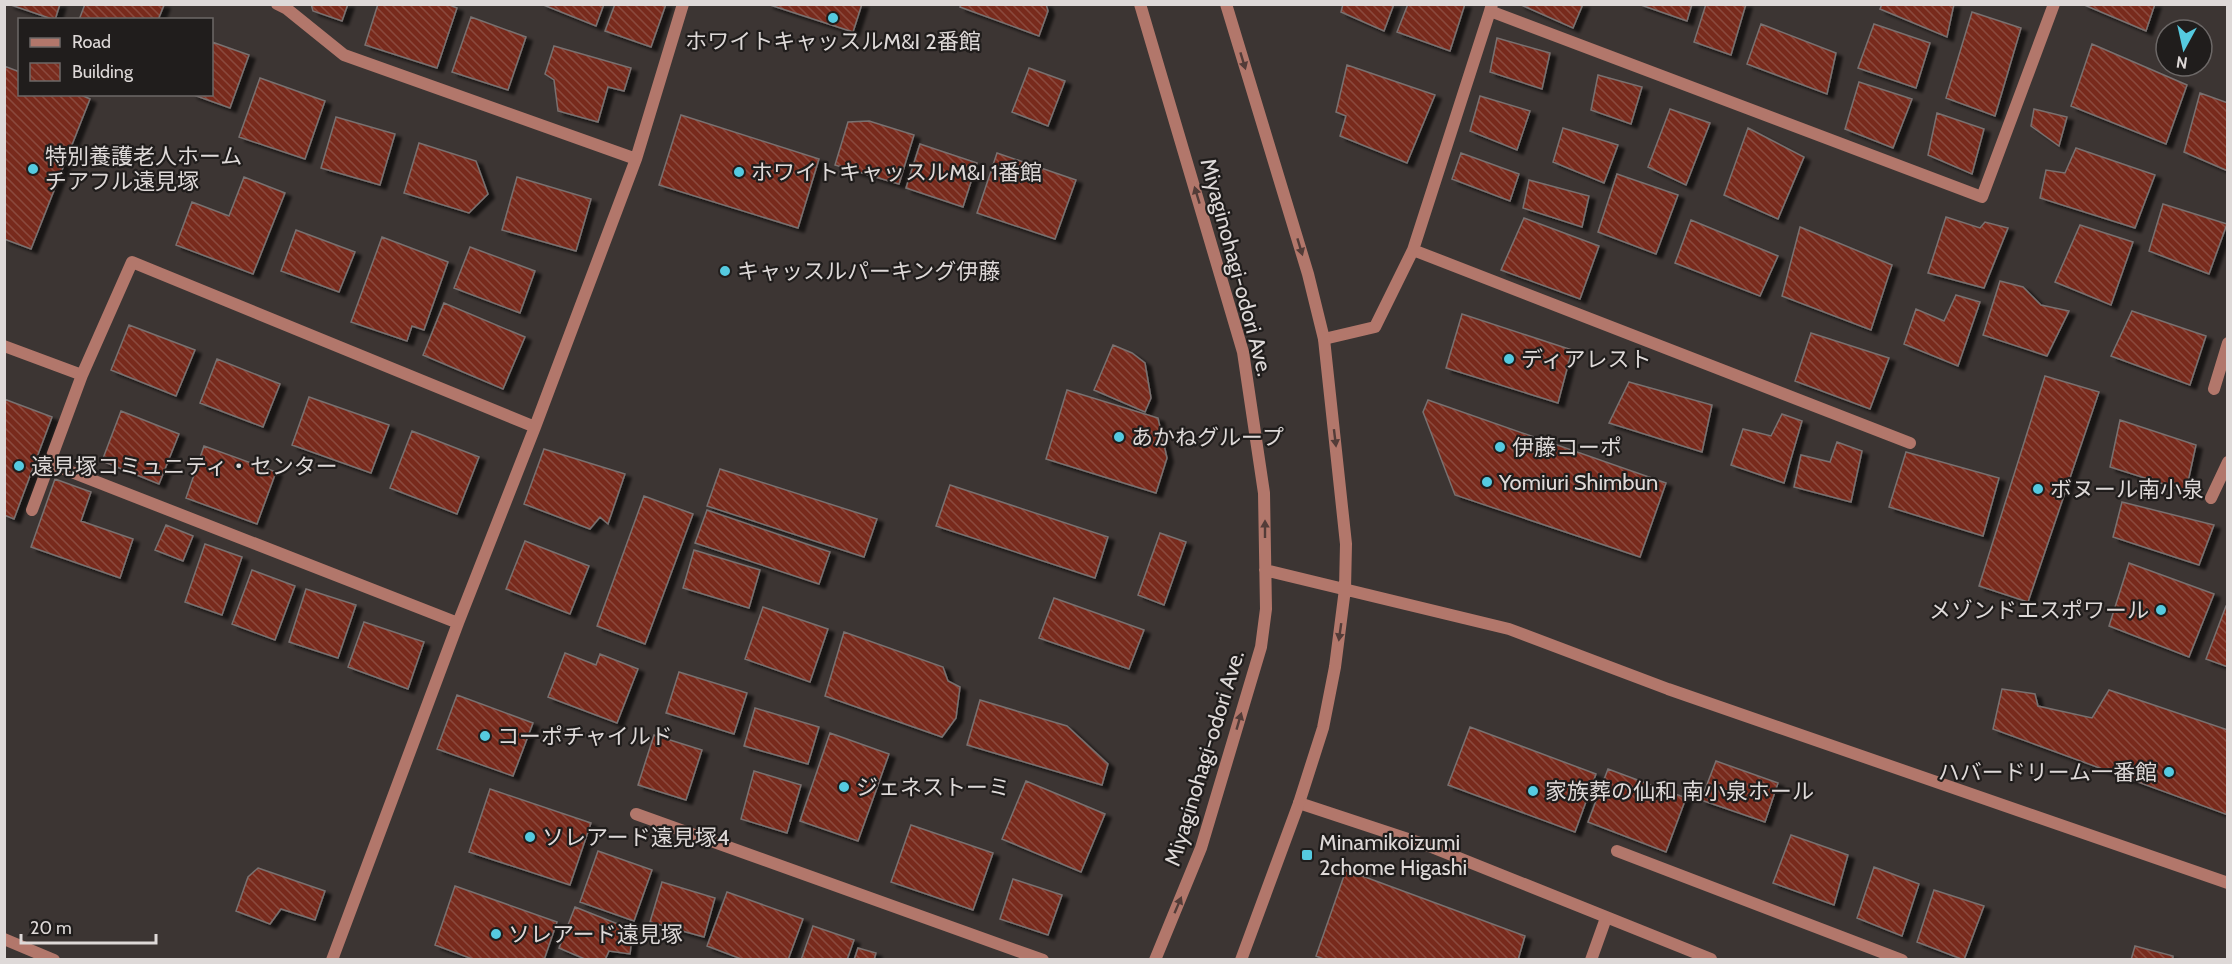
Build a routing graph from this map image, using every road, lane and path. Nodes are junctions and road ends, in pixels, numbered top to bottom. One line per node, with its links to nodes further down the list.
1 (277, 4): 7 (street)
2 (683, 4): 7 (street)
3 (1140, 4): 20 (street, Miyaginohagi-odori Ave., one-way to 3)
4 (1226, 4): 9 (street, one-way to 9)
5 (2054, 4): 6 (street)
6 (1491, 8): 8 (street)
7 (636, 159): 14 (street)
8 (1413, 250): 9 (street); 15 (street)
9 (1324, 339): 21 (street, one-way to 21)
10 (2228, 343): 13 (street)
11 (4, 346): 12 (street)
12 (82, 375): 14 (street); 17 (street)
13 (2214, 389)
14 (536, 427): 22 (street)
15 (1910, 443)
16 (2228, 462): 18 (street)
17 (51, 464): 19 (street); 22 (street)
18 (2211, 498)
19 (32, 510)
20 (1265, 570): 21 (street); 33 (street, Miyaginohagi-odori Ave., one-way to 20)
21 (1345, 589): 23 (street, one-way to 23); 26 (street)
22 (458, 623): 31 (street)
23 (1299, 803): 27 (street); 34 (street)
24 (636, 814): 32 (street)
25 (1617, 851): 36 (street)
26 (2228, 883)
27 (1606, 918): 29 (street); 35 (street)
28 (4, 939): 30 (street)
29 (1711, 959)
30 (54, 960)
31 (332, 960)
32 (1043, 960)
33 (1155, 960)
34 (1241, 960)
35 (1591, 960)
36 (1902, 960)

